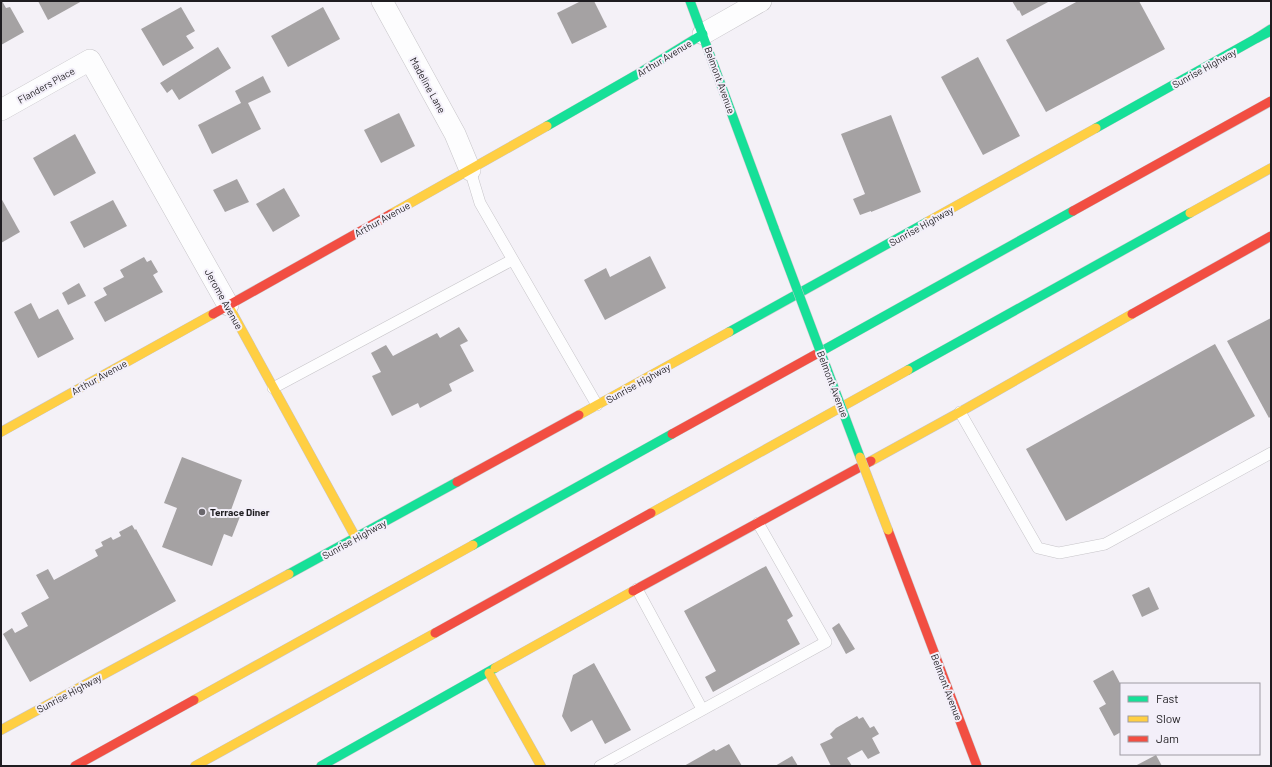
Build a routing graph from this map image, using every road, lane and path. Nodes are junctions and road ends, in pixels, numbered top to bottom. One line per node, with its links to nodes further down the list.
1 (382, 1): 10 (street, Madeline Lane)
2 (690, 1): 5 (main road, Belmont Avenue)
3 (761, 1): 5 (street, Arthur Avenue)
4 (1271, 30): 15 (main road, Sunrise Highway)
5 (703, 34): 10 (main road, Arthur Avenue); 30 (main road, Belmont Avenue, bridge)
6 (90, 60): 8 (street, Flanders Place); 13 (street, Jerome Avenue)
7 (1271, 101): 25 (main road)
8 (1, 110)
9 (1271, 168): 26 (main road)
10 (470, 170): 12 (lane); 13 (main road, Arthur Avenue)
11 (1271, 236): 16 (main road)
12 (512, 260): 14 (lane); 15 (lane)
13 (228, 305): 14 (main road, Jerome Avenue); 17 (main road, Arthur Avenue)
14 (273, 388): 20 (main road, Jerome Avenue)
15 (597, 405): 20 (main road, Sunrise Highway)
16 (960, 412): 18 (lane); 19 (main road)
17 (1, 432)
18 (1271, 453)
19 (758, 523): 21 (main road); 23 (lane)
20 (356, 538): 24 (main road, Sunrise Highway)
21 (637, 590): 22 (main road); 23 (lane)
22 (489, 673): 27 (main road); 28 (main road)
23 (702, 710): 29 (lane)
24 (1, 730)
25 (75, 766)
26 (195, 766)
27 (321, 766)
28 (541, 766)
29 (600, 766)
30 (977, 766)

